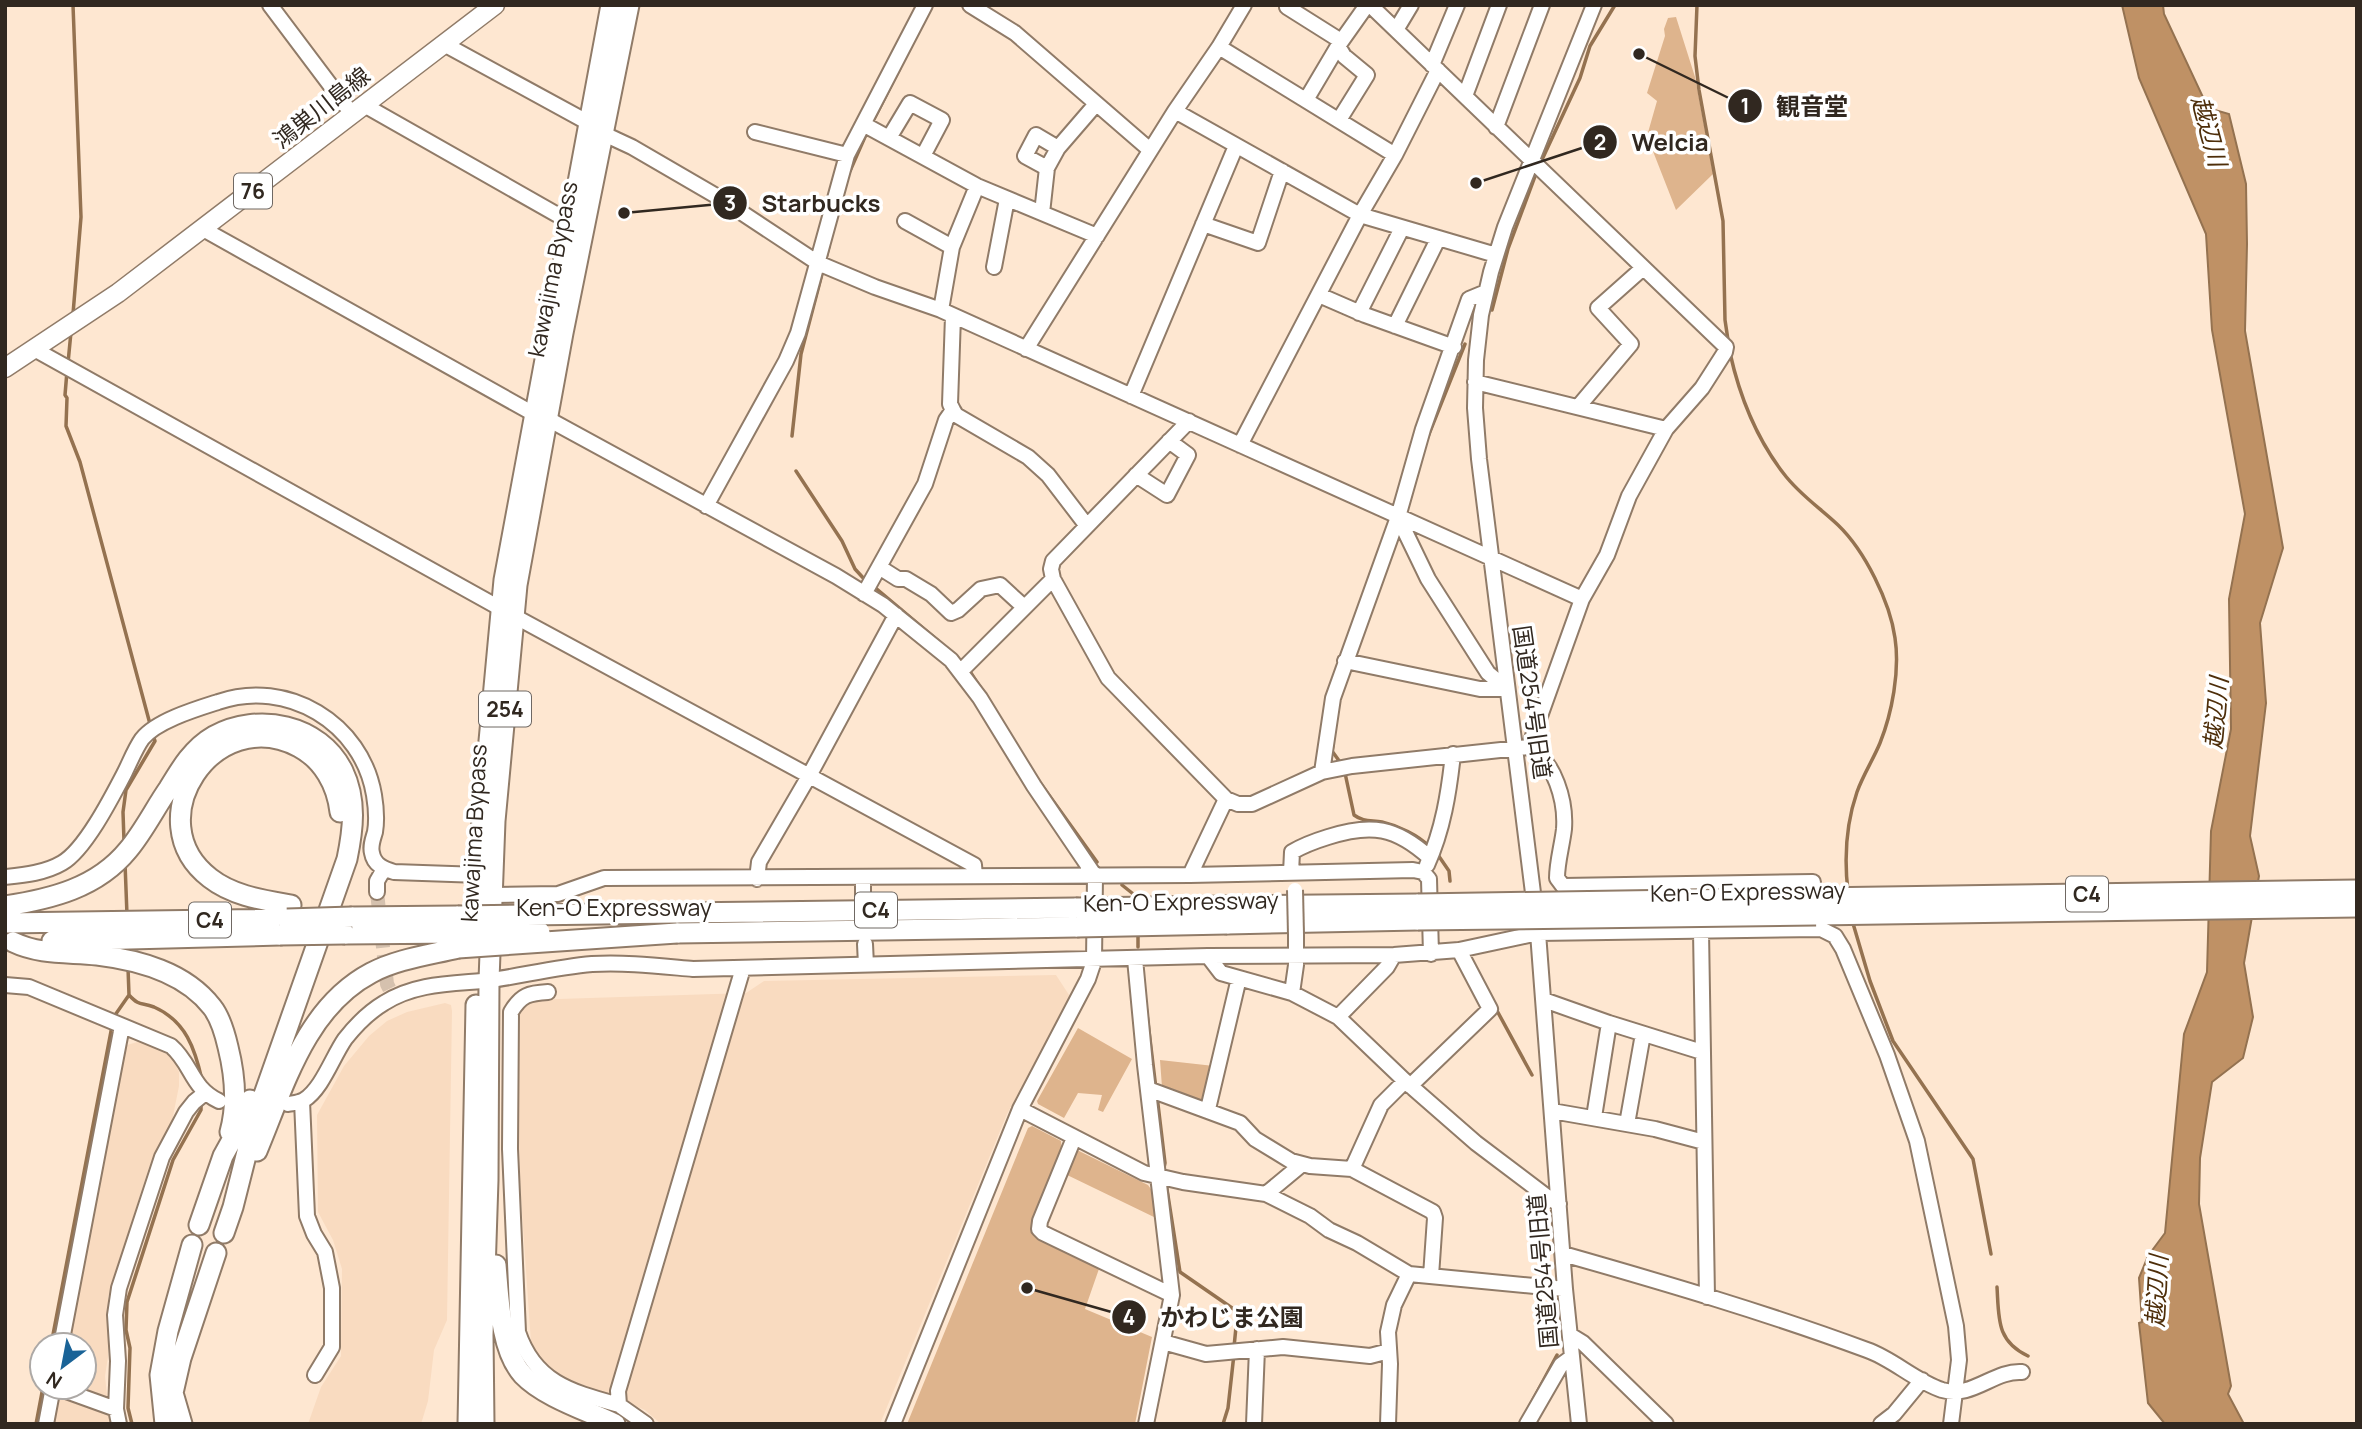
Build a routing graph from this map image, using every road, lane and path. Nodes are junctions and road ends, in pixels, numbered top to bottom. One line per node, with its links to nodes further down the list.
1 (270, 5): 23 (street)
2 (495, 5): 16 (main road, 鴻巣川島線 / 76)
3 (611, 5): 28 (highway, kawajima Bypass / 254)
4 (629, 5): 28 (highway, kawajima Bypass / 254)
5 (925, 5): 26 (street)
6 (970, 5): 22 (street)
7 (1244, 5): 18 (street)
8 (1288, 5): 17 (street)
9 (1369, 5): 15 (street); 17 (street)
10 (1411, 5): 15 (street)
11 (1457, 5): 19 (street)
12 (1499, 5): 20 (street)
13 (1542, 5): 27 (street)
14 (1588, 8): 37 (street, 国道254号旧道)
15 (1396, 30): 19 (street)
16 (444, 44): 23 (main road, 鴻巣川島線 / 76); 28 (street)
17 (1339, 44): 21 (street); 25 (street)
18 (1219, 47): 21 (street); 24 (street)
19 (1435, 67): 20 (street); 35 (street)
20 (1465, 96): 27 (street)
21 (1306, 100): 25 (street)
22 (1096, 104): 32 (street); 33 (street)
23 (358, 110): 45 (street); 48 (main road, 鴻巣川島線 / 76)
24 (1175, 111): 31 (street); 33 (street)
25 (1339, 120): 35 (street)
26 (863, 124): 30 (street); 34 (street)
27 (1496, 127): 37 (street)
28 (596, 128): 45 (highway, kawajima Bypass / 254); 53 (street); 69 (highway, kawajima Bypass / 254)
29 (755, 131): 34 (street)
30 (889, 138): 36 (street); 36 (street)
31 (1236, 146): 39 (street); 46 (street)
32 (1058, 148): 38 (street); 38 (street)
33 (1150, 150): 49 (street)
34 (848, 155): 53 (street)
35 (1395, 155): 43 (street)
36 (923, 156): 40 (street)
37 (1536, 165): 52 (street, 国道254号旧道); 55 (street)
38 (1046, 168): 42 (street)
39 (1282, 172): 43 (street); 46 (street)
40 (976, 186): 41 (street); 51 (street)
41 (1007, 199): 42 (street); 54 (street)
42 (1042, 213): 49 (street)
43 (1360, 215): 47 (street); 57 (street)
44 (905, 221): 51 (street)
45 (570, 222): 69 (highway, kawajima Bypass / 254)
46 (1203, 224): 66 (street)
47 (1402, 228): 50 (street); 59 (street)
48 (203, 229): 62 (main road, 鴻巣川島線 / 76); 69 (street)
49 (1097, 236): 63 (street)
50 (1438, 239): 52 (street); 60 (street)
51 (953, 247): 58 (street)
52 (1496, 255): 56 (street, 国道254号旧道)
53 (818, 263): 58 (street); 75 (street)
54 (994, 267)
55 (1643, 268): 67 (street); 71 (street)
56 (1486, 292): 61 (street); 65 (street, 国道254号旧道)
57 (1319, 295): 59 (street); 73 (street)
58 (947, 313): 63 (street); 68 (street)
59 (1359, 313): 60 (street)
60 (1395, 326): 61 (street)
61 (1454, 346): 76 (street)
62 (34, 349): 64 (main road, 鴻巣川島線 / 76); 84 (street)
63 (1026, 349): 66 (street)
64 (5, 368)
65 (1475, 382): 67 (street); 78 (street, 国道254号旧道)
66 (1131, 396): 70 (street)
67 (1578, 407): 71 (street)
68 (953, 410): 77 (street); 79 (street)
69 (541, 416): 75 (street); 84 (highway, kawajima Bypass / 254)
70 (1189, 421): 72 (street); 73 (street)
71 (1666, 429): 82 (street)
72 (1169, 441): 74 (street); 74 (street)
73 (1240, 445): 76 (street)
74 (1136, 475): 77 (street)
75 (706, 506): 81 (street)
76 (1398, 517): 78 (street); 86 (street); 88 (street)
77 (1087, 526): 80 (street)
78 (1491, 558): 82 (street); 88 (street, 国道254号旧道)
79 (879, 567): 81 (street); 83 (street)
80 (1053, 579): 83 (street); 93 (street)
81 (864, 594): 85 (street)
82 (1583, 598): 89 (street)
83 (1024, 607): 87 (street)
84 (508, 613): 92 (street); 98 (highway, kawajima Bypass / 254); 109 (highway, kawajima Bypass / 254)
85 (896, 615): 87 (street); 92 (street)
86 (1349, 662): 88 (street); 91 (street)
87 (961, 671): 100 (street)
88 (1507, 689): 89 (street, 国道254号旧道)
89 (1522, 748): 90 (street); 105 (street); 122 (street, 国道254号旧道)
90 (1453, 754): 91 (street); 94 (street)
91 (1322, 772): 93 (street)
92 (809, 776): 99 (street); 104 (street)
93 (1226, 799): 101 (street)
94 (1432, 853): 96 (street); 97 (street)
95 (384, 869): 98 (street); 102 (street); 108 (street)
96 (1423, 872): 97 (street); 126 (street)
97 (1293, 873): 101 (street); 127 (street, bridge)
98 (480, 875): 135 (highway, kawajima Bypass / 254)
99 (975, 876): 100 (street); 103 (street)
100 (1095, 876): 101 (street); 131 (street)
101 (1190, 876)
102 (5, 877)
103 (863, 877): 104 (street); 110 (street)
104 (757, 879): 109 (street)
105 (1797, 883): 106 (street); 119 (street)
106 (1813, 883)
107 (2357, 890): 113 (highway, Ken-O Expressway / C4, bridge)
108 (377, 892)
109 (493, 895): 135 (highway, kawajima Bypass / 254)
110 (863, 898)
111 (5, 905): 163 (highway)
112 (2357, 906): 113 (highway, Ken-O Expressway / C4, bridge)
113 (1418, 912): 114 (highway, Ken-O Expressway / C4, bridge)
114 (1077, 917): 118 (highway, Ken-O Expressway / C4, bridge); 118 (highway, Ken-O Expressway / C4, bridge)
115 (286, 920): 116 (highway); 116 (highway, Ken-O Expressway / C4, bridge); 120 (highway, Ken-O Expressway / C4); 156 (highway)
116 (351, 920): 118 (highway, Ken-O Expressway / C4); 118 (highway, C4)
117 (5, 923): 120 (highway, Ken-O Expressway / C4)
118 (458, 926): 163 (highway)
119 (1811, 928): 121 (street); 184 (street)
120 (127, 930): 123 (highway, Ken-O Expressway / C4)
121 (1701, 930): 122 (street); 144 (street)
122 (1538, 933): 125 (street); 139 (street, 国道254号旧道)
123 (9, 942): 156 (highway)
124 (865, 944): 132 (street)
125 (1459, 950): 126 (street); 145 (street)
126 (1431, 954): 128 (street)
127 (1296, 955): 128 (street); 129 (street); 138 (street)
128 (1394, 955): 140 (street)
129 (1208, 956): 130 (street); 134 (street)
130 (1135, 959): 131 (street); 147 (street)
131 (1094, 961): 132 (street); 149 (street)
132 (866, 965): 133 (street)
133 (743, 968): 135 (street); 187 (street)
134 (1239, 978): 138 (street); 150 (street)
135 (483, 980): 160 (highway, kawajima Bypass / 254); 177 (highway, kawajima Bypass / 254); 182 (street)
136 (5, 985): 141 (street)
137 (548, 992): 187 (street)
138 (1292, 993): 140 (street)
139 (1544, 999): 142 (street); 151 (street, 国道254号旧道)
140 (1338, 1017): 145 (street)
141 (116, 1023): 146 (street); 174 (street)
142 (1609, 1023): 143 (street); 152 (street)
143 (1643, 1034): 144 (street); 153 (street)
144 (1702, 1052): 155 (street)
145 (1407, 1083): 158 (street); 162 (street)
146 (201, 1090): 148 (street); 188 (street)
147 (1154, 1091): 150 (street); 159 (street)
148 (219, 1101)
149 (1020, 1109): 154 (street); 196 (street)
150 (1208, 1109): 157 (street)
151 (1552, 1111): 152 (street); 162 (street, 国道254号旧道)
152 (1594, 1117): 153 (street)
153 (1627, 1124): 155 (street)
154 (1074, 1138): 159 (street); 172 (street)
155 (1704, 1142): 173 (street)
156 (223, 1156): 164 (highway)
157 (1301, 1165): 158 (street); 161 (street)
158 (1352, 1169): 170 (street)
159 (1158, 1177): 161 (street); 172 (street)
160 (488, 1180): 187 (highway); 194 (highway, kawajima Bypass / 254)
161 (1266, 1194): 169 (street)
162 (1559, 1204): 168 (street, 国道254号旧道)
163 (233, 1207): 165 (highway)
164 (199, 1225)
165 (224, 1233)
166 (191, 1245): 190 (highway)
167 (216, 1253): 191 (highway)
168 (1563, 1254): 171 (street, 国道254号旧道); 173 (street)
169 (1409, 1274): 170 (street); 179 (street)
170 (1431, 1276): 171 (street)
171 (1565, 1289): 175 (street, 国道254号旧道)
172 (1172, 1295): 176 (street)
173 (1707, 1297): 183 (street)
174 (63, 1331)
175 (1570, 1335): 180 (street, 国道254号旧道); 202 (street)
176 (1163, 1342): 178 (street); 197 (street)
177 (469, 1349): 192 (highway); 193 (highway, kawajima Bypass / 254)
178 (1257, 1349): 179 (street); 198 (street)
179 (1389, 1351): 199 (street)
180 (1572, 1357): 200 (street); 201 (street, 国道254号旧道)
181 (2022, 1372): 184 (street)
182 (315, 1375)
183 (1922, 1380): 184 (street); 203 (street)
184 (1956, 1392): 204 (street)
185 (51, 1401): 189 (street)
186 (84, 1401): 188 (street)
187 (617, 1414): 195 (street)
188 (118, 1417)
189 (46, 1424)
190 (165, 1424)
191 (182, 1424)
192 (454, 1424)
193 (468, 1424)
194 (484, 1424)
195 (646, 1424)
196 (893, 1424)
197 (1146, 1424)
198 (1254, 1424)
199 (1388, 1424)
200 (1527, 1424)
201 (1579, 1424)
202 (1666, 1424)
203 (1881, 1424)
204 (1951, 1424)

